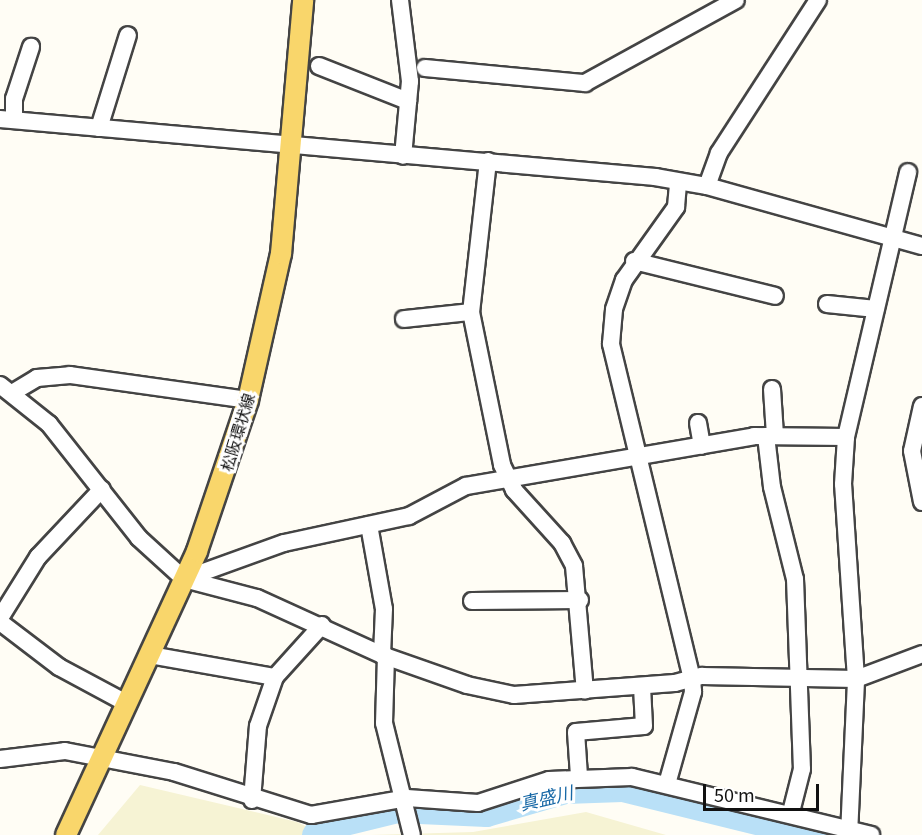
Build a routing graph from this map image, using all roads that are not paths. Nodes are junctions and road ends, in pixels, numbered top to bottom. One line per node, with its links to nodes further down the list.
1 (303, 0): 12 (main road, 松阪環状線)
2 (400, 0): 9 (street)
3 (736, 0): 8 (street)
4 (818, 0): 17 (street)
5 (128, 35): 11 (street)
6 (31, 47): 10 (street)
7 (319, 66): 9 (street)
8 (425, 68)
9 (408, 101): 13 (street)
10 (7, 119): 11 (street)
11 (99, 128): 12 (street)
12 (294, 149): 13 (street); 28 (main road, 松阪環状線)
13 (403, 156): 14 (street)
14 (488, 161): 16 (street); 24 (street)
15 (908, 172): 18 (street)
16 (678, 182): 17 (street); 20 (street)
17 (707, 186): 18 (street)
18 (894, 239): 19 (street); 23 (street)
19 (922, 246)
20 (634, 261): 21 (street); 34 (street)
21 (775, 296)
22 (827, 304): 23 (street)
23 (876, 309): 32 (street)
24 (471, 312): 25 (street); 35 (street)
25 (404, 319)
26 (6, 389): 28 (street); 36 (street)
27 (772, 389): 31 (street)
28 (248, 400): 39 (main road, 松阪環状線)
29 (922, 406): 37 (street)
30 (698, 423): 33 (street)
31 (770, 436): 32 (street); 33 (street); 47 (street)
32 (846, 437): 50 (street)
33 (702, 446): 34 (street)
34 (637, 460): 35 (street); 49 (street)
35 (508, 479): 38 (street); 40 (street)
36 (102, 489): 39 (street); 42 (street)
37 (922, 501)
38 (369, 525): 39 (street); 46 (street)
39 (184, 579): 43 (street); 45 (main road, 松阪環状線)
40 (580, 600): 41 (street); 52 (street)
41 (472, 601)
42 (0, 620): 53 (street)
43 (322, 625): 46 (street); 48 (street)
44 (922, 654): 50 (street)
45 (150, 655): 48 (street); 53 (main road, 松阪環状線)
46 (384, 656): 52 (street); 59 (street)
47 (798, 675): 49 (street); 50 (street); 60 (street)
48 (275, 677): 58 (street)
49 (692, 679): 51 (street); 57 (street)
50 (856, 680): 63 (street)
51 (642, 686): 52 (street); 56 (street)
52 (585, 691)
53 (128, 704): 55 (main road, 松阪環状線)
54 (0, 759): 55 (street)
55 (102, 759): 58 (street); 62 (main road, 松阪環状線)
56 (579, 776): 57 (street); 59 (street)
57 (667, 784): 60 (street)
58 (252, 800): 59 (street)
59 (407, 800): 61 (street)
60 (791, 812): 63 (street)
61 (411, 828)
62 (69, 829)
63 (850, 833): 64 (street)
64 (871, 835)

